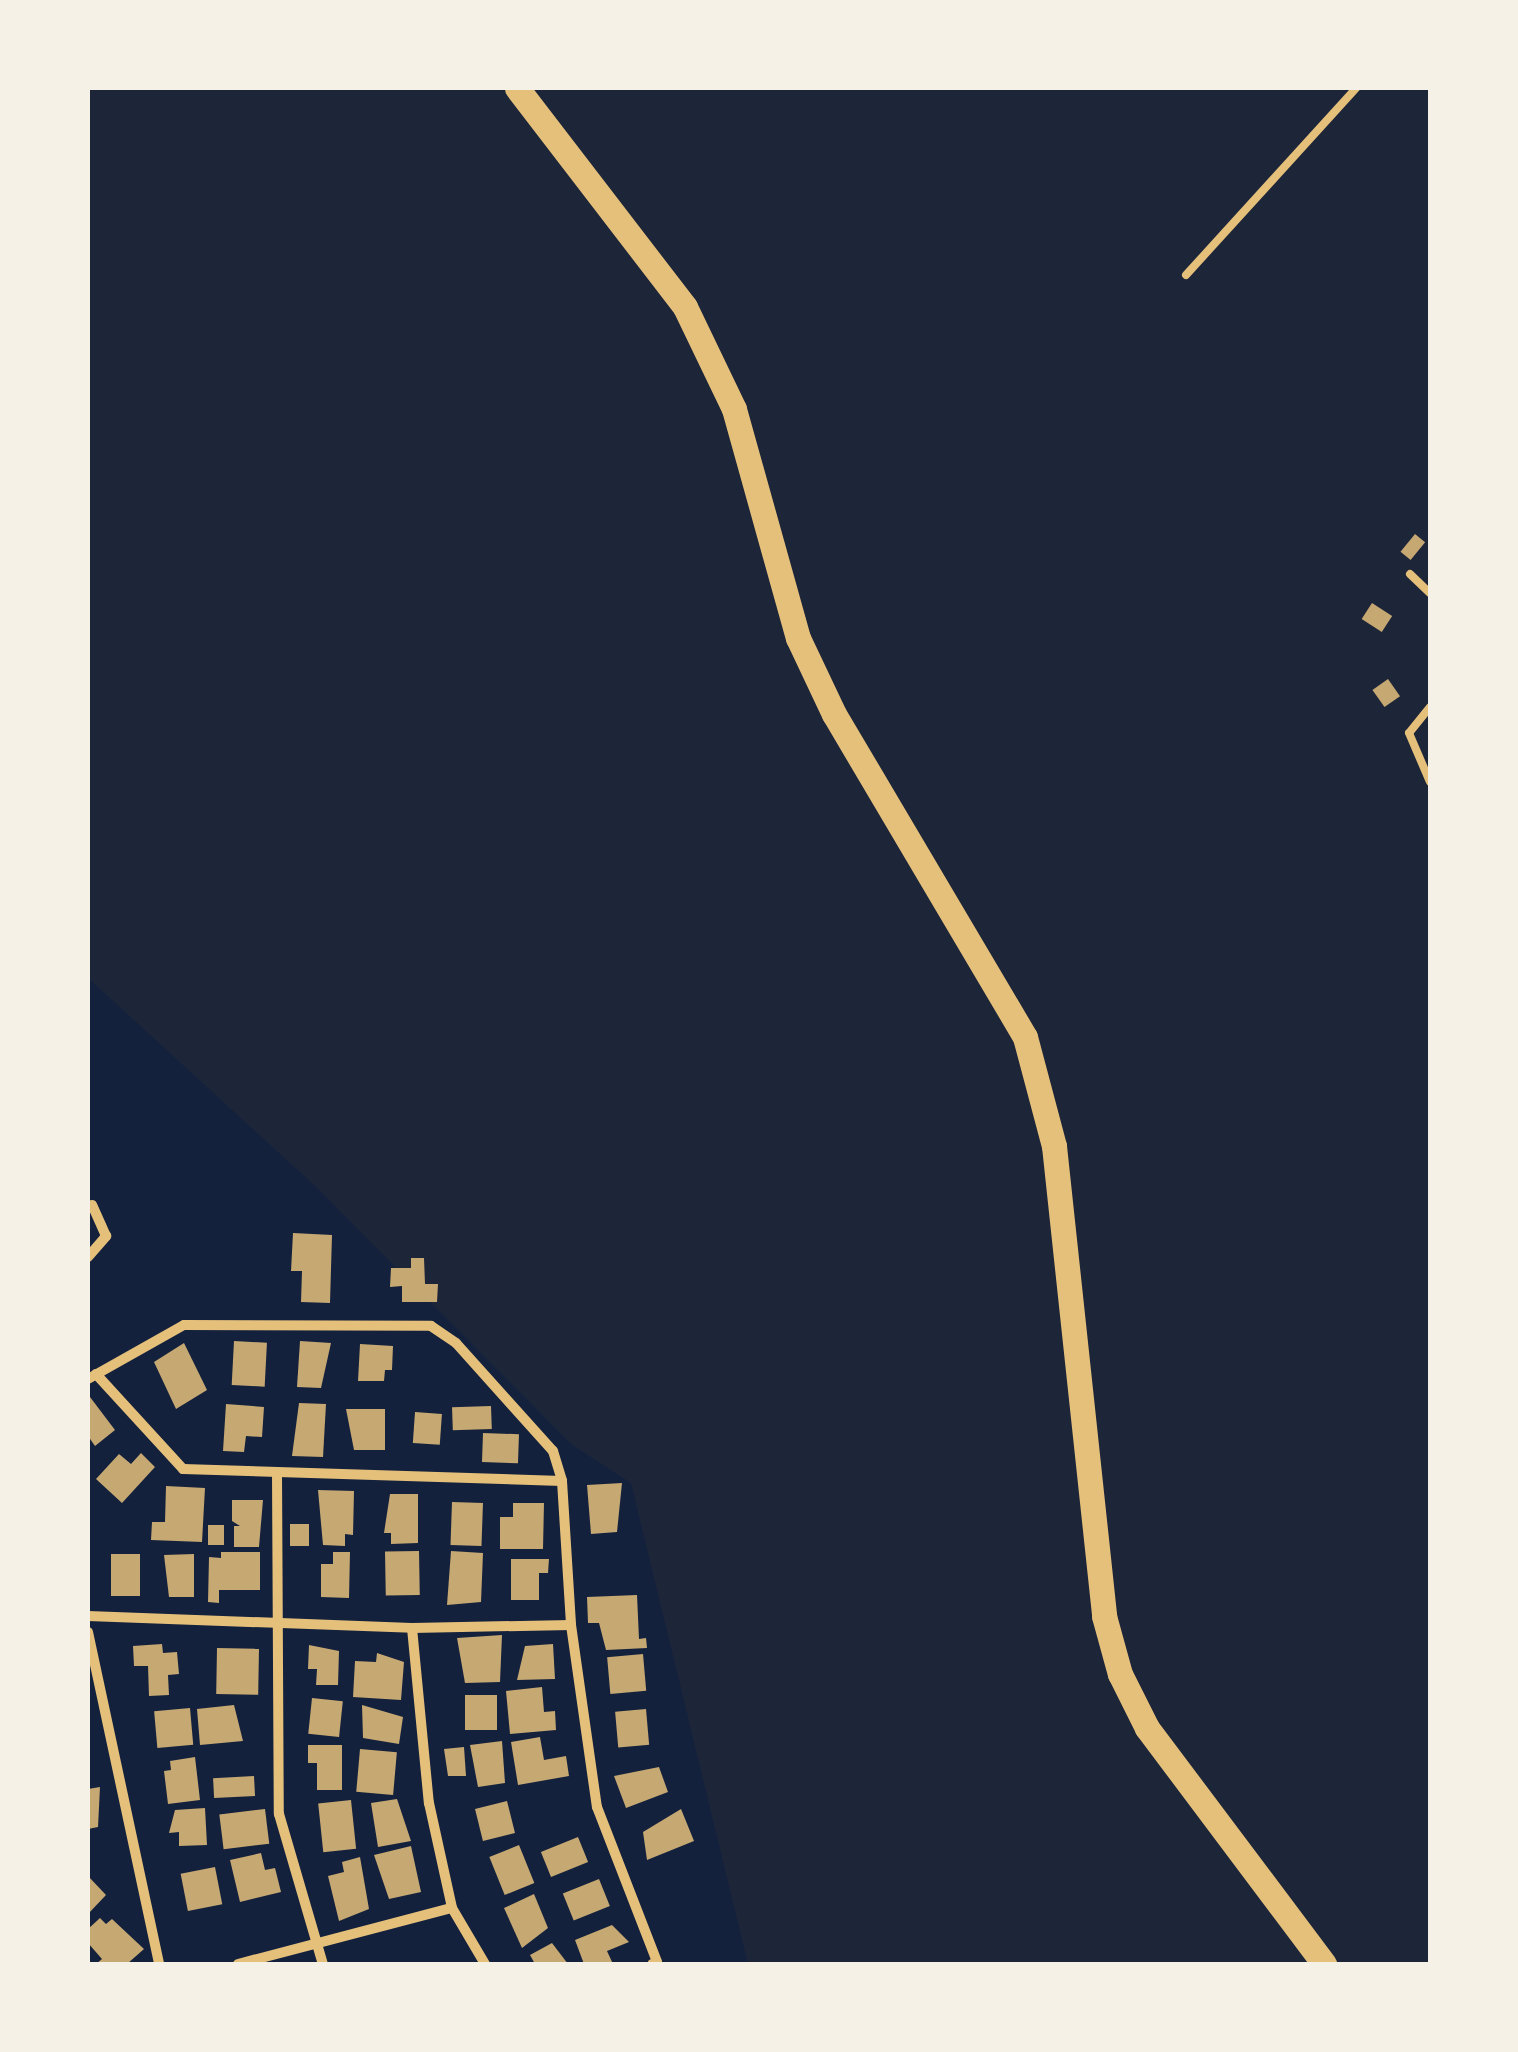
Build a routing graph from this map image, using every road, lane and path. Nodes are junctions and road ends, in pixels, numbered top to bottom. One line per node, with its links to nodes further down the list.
1 (517, 88): 25 (main road)
2 (1356, 88): 3 (lane)
3 (1186, 276)
4 (1410, 574): 5 (lane)
5 (1430, 593)
6 (1430, 706): 7 (lane)
7 (1430, 782)
8 (92, 1205): 9 (street)
9 (88, 1257)
10 (92, 1376): 11 (street); 12 (street)
11 (278, 1473): 12 (street); 14 (street)
12 (562, 1481): 15 (street)
13 (88, 1616): 14 (street)
14 (278, 1622): 16 (street); 19 (street)
15 (571, 1625): 16 (street); 24 (street)
16 (412, 1628): 18 (street)
17 (88, 1632): 20 (street)
18 (452, 1908): 19 (street); 23 (street)
19 (312, 1942): 21 (street); 22 (street)
20 (158, 1964)
21 (238, 1964)
22 (322, 1964)
23 (485, 1964)
24 (652, 1964)
25 (1324, 1964)

